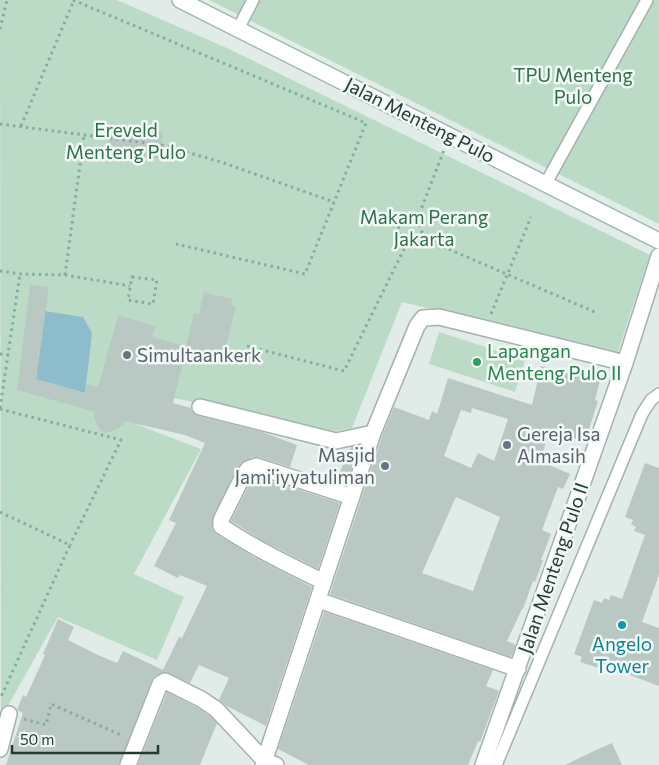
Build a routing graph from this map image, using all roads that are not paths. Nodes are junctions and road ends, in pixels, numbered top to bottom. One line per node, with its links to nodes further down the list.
1 (180, 0): 4 (street, Jalan Menteng Pulo)
2 (253, 0): 4 (lane)
3 (647, 0): 5 (lane)
4 (238, 29): 5 (street, Jalan Menteng Pulo)
5 (546, 183): 6 (street, Jalan Menteng Pulo)
6 (659, 241)
7 (659, 256): 8 (street, Jalan Menteng Pulo II)
8 (625, 363): 11 (street); 15 (street, Jalan Menteng Pulo II)
9 (659, 394): 21 (lane)
10 (200, 407): 11 (street)
11 (373, 433): 12 (street)
12 (352, 497): 13 (street); 13 (street)
13 (324, 582): 14 (street)
14 (318, 600): 15 (street); 18 (street)
15 (518, 669): 20 (street, Jalan Menteng Pulo II)
16 (9, 714): 17 (street)
17 (0, 748)
18 (268, 764): 19 (street)
19 (128, 765)
20 (483, 765)
21 (496, 765)

